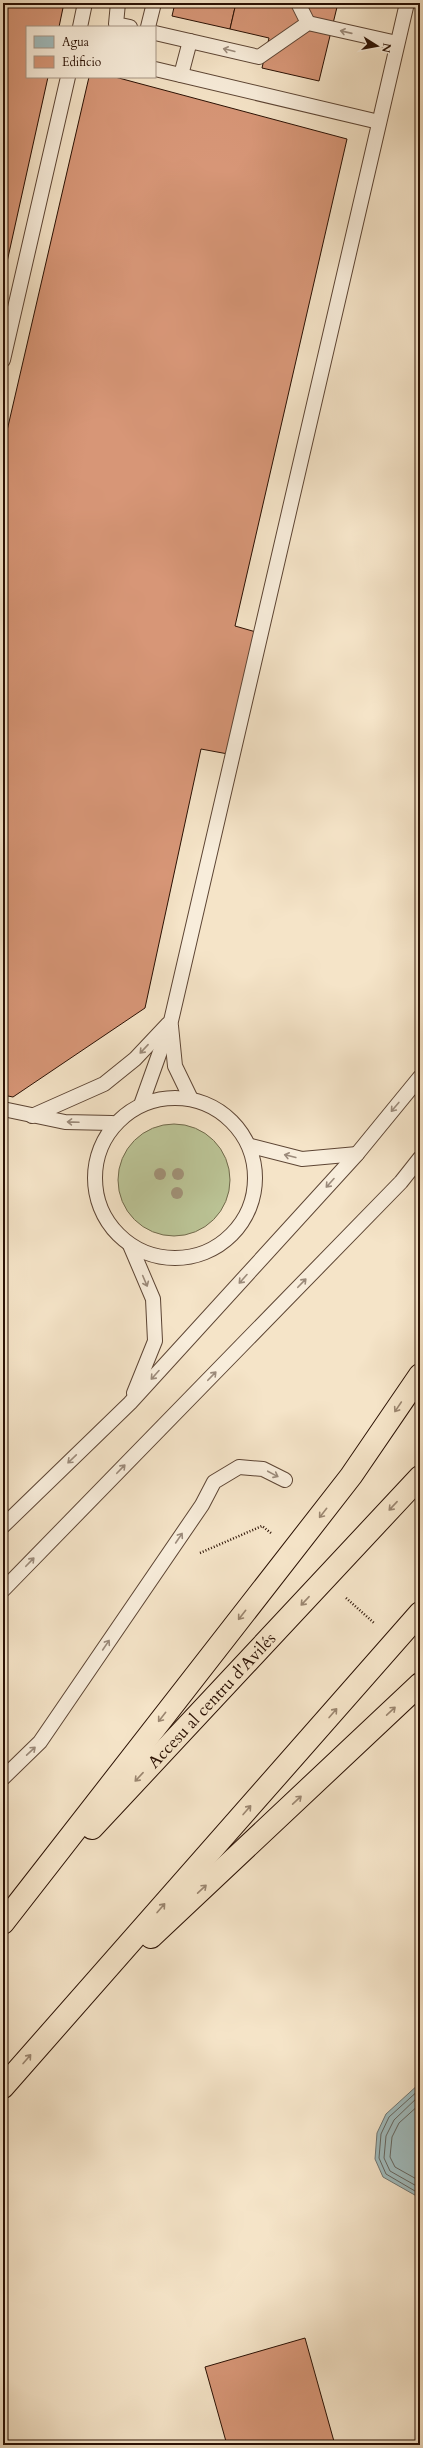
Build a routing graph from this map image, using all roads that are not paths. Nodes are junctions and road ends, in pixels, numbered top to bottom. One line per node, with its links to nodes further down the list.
1 (85, 3): 7 (lane)
2 (118, 3): 8 (lane)
3 (154, 3): 9 (lane)
4 (298, 3): 6 (lane)
5 (407, 3): 12 (lane)
6 (308, 23): 11 (lane, one-way to 11); 12 (lane, one-way to 6)
7 (80, 26)
8 (125, 26)
9 (148, 26)
10 (156, 33): 11 (lane)
11 (190, 41): 14 (lane)
12 (397, 44): 16 (lane)
13 (156, 69): 14 (lane)
14 (181, 75): 16 (lane)
15 (68, 78): 17 (lane)
16 (379, 122): 18 (lane)
17 (3, 360)
18 (171, 1021): 20 (lane); 21 (lane); 23 (lane, one-way to 23)
19 (420, 1077): 26 (lane, one-way to 26)
20 (191, 1099): 21 (lane); 25 (lane)
21 (142, 1102): 24 (lane)
22 (3, 1109): 23 (lane)
23 (32, 1116): 24 (lane, one-way to 23)
24 (112, 1123): 28 (lane)
25 (251, 1146): 26 (lane, one-way to 25); 28 (lane)
26 (356, 1154): 30 (lane, one-way to 30)
27 (420, 1158): 34 (lane, one-way to 27)
28 (130, 1245): 30 (lane, one-way to 30)
29 (420, 1375): 38 (highway, one-way to 38)
30 (130, 1403): 33 (lane, one-way to 33)
31 (420, 1477): 38 (highway, Accesu al centru d'Avilés, one-way to 38)
32 (285, 1480): 37 (lane, one-way to 32)
33 (3, 1526)
34 (3, 1590)
35 (420, 1613): 39 (highway, one-way to 35)
36 (420, 1684): 39 (highway, one-way to 36)
37 (3, 1778)
38 (3, 1923)
39 (52, 2032): 40 (highway, one-way to 39)
40 (3, 2087)

